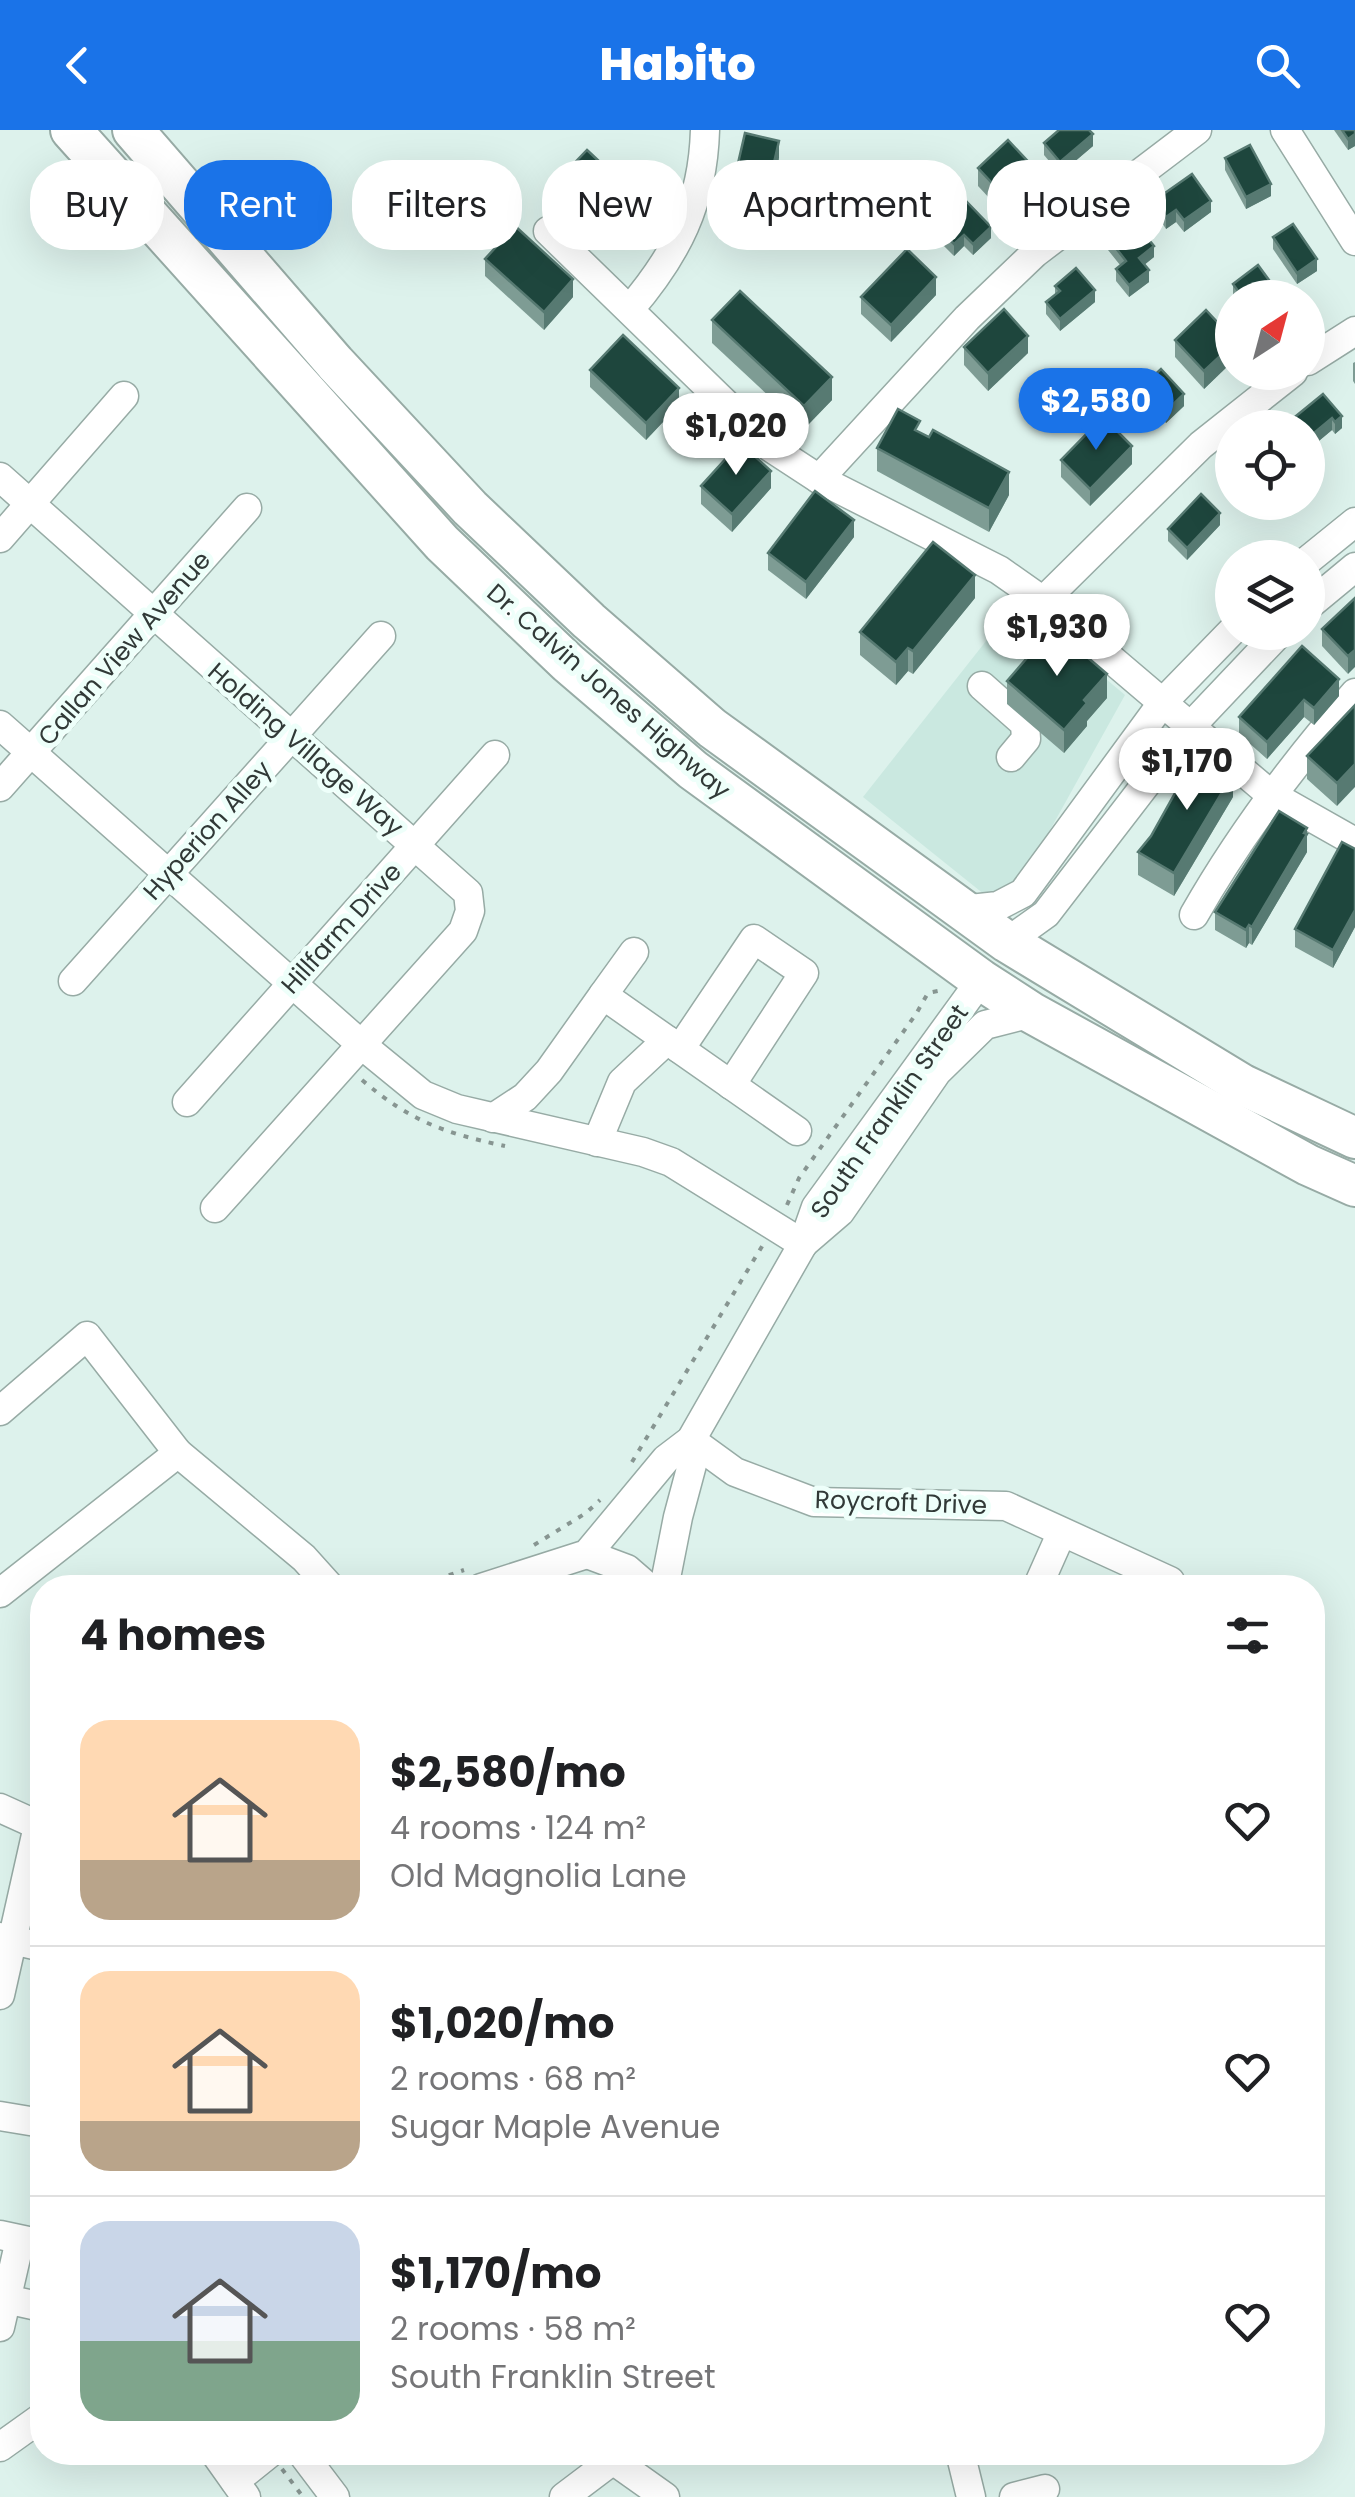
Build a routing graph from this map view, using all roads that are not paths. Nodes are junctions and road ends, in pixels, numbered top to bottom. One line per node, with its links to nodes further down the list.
1 (71, 130): 19 (highway, Dr. Calvin Jones Highway)
2 (132, 130): 33 (highway, Dr. Calvin Jones Highway)
3 (705, 130): 8 (street)
4 (1197, 130): 14 (street)
5 (1285, 130): 6 (street)
6 (1355, 241)
7 (568, 250): 8 (street)
8 (630, 309): 14 (street)
9 (1355, 331): 10 (street)
10 (1325, 350)
11 (1270, 390): 23 (street)
12 (124, 396): 15 (street)
13 (0, 477): 15 (street, Holding Village Way)
14 (819, 479): 23 (street)
15 (31, 504): 18 (street); 24 (street, Holding Village Way)
16 (246, 508): 24 (street, Callan View Avenue)
17 (1355, 522): 20 (street)
18 (0, 538)
19 (442, 543): 33 (highway); 42 (highway, Dr. Calvin Jones Highway)
20 (1325, 546)
21 (1355, 567): 22 (street)
22 (1325, 592)
23 (1043, 601): 30 (street)
24 (154, 615): 34 (street, Holding Village Way); 35 (street, Callan View Avenue)
25 (380, 636): 34 (street, Hyperion Alley)
26 (1215, 649): 30 (street)
27 (1263, 650): 32 (street)
28 (982, 686): 37 (street)
29 (1355, 694): 39 (street)
30 (1164, 702): 32 (street); 44 (street)
31 (0, 725): 35 (street)
32 (1190, 727): 39 (street); 46 (street)
33 (712, 728): 44 (highway, Dr. Calvin Jones Highway)
34 (292, 738): 41 (street, Holding Village Way); 43 (street, Hyperion Alley)
35 (31, 753): 38 (street, Callan View Avenue); 43 (street)
36 (494, 754): 41 (street, Hillfarm Drive)
37 (1011, 758)
38 (0, 787)
39 (1270, 794): 40 (street); 45 (street)
40 (1355, 842)
41 (415, 845): 50 (street, Hillfarm Drive); 54 (street, Holding Village Way)
42 (810, 855): 46 (highway); 49 (highway, Dr. Calvin Jones Highway)
43 (168, 872): 48 (street, Hyperion Alley); 50 (street)
44 (961, 910): 46 (highway, Dr. Calvin Jones Highway)
45 (1194, 916)
46 (1007, 942): 55 (highway, Dr. Calvin Jones Highway)
47 (634, 952): 51 (street)
48 (73, 980)
49 (981, 980): 52 (highway, Dr. Calvin Jones Highway); 55 (highway); 66 (street, South Franklin Street)
50 (291, 984): 54 (street); 58 (street, Hillfarm Drive)
51 (603, 995): 53 (street); 57 (street)
52 (1032, 1013): 64 (highway, Dr. Calvin Jones Highway); 66 (street, South Franklin Street)
53 (673, 1044): 56 (street); 56 (street); 63 (street)
54 (362, 1046): 59 (street); 65 (street, Holding Village Way)
55 (1216, 1069): 62 (highway, Dr. Calvin Jones Highway)
56 (731, 1085): 60 (street)
57 (525, 1097): 59 (street); 61 (street)
58 (187, 1102)
59 (493, 1118): 61 (street)
60 (797, 1131)
61 (523, 1137): 63 (street)
62 (1355, 1138)
63 (597, 1142): 66 (street)
64 (1355, 1186)
65 (215, 1208)
66 (803, 1244): 68 (street, South Franklin Street)
67 (0, 1411): 69 (street)
68 (691, 1440): 70 (street, Roycroft Drive); 71 (street, South Franklin Street); 75 (street, South Franklin Street)
69 (178, 1454): 72 (street); 78 (street)
70 (1062, 1534): 76 (street); 77 (street, Roycroft Drive)
71 (586, 1554): 73 (street); 74 (street)
72 (319, 1575)
73 (491, 1575)
74 (634, 1575)
75 (667, 1575)
76 (1044, 1575)
77 (1158, 1575)
78 (0, 1593)
79 (0, 1808): 80 (street)
80 (30, 1822)
81 (30, 1859): 82 (street)
82 (6, 1938): 83 (street)
83 (0, 1995)
84 (0, 2116): 85 (street)
85 (30, 2121)
86 (21, 2240): 88 (street)
87 (30, 2308): 88 (street)
88 (3, 2313)
89 (30, 2425): 90 (street)
90 (0, 2447)
91 (223, 2465): 97 (street)
92 (275, 2465): 97 (street)
93 (294, 2465): 99 (street)
94 (604, 2465): 100 (street)
95 (626, 2465): 101 (street)
96 (963, 2465): 102 (street)
97 (240, 2489)
98 (1045, 2489): 103 (street)
99 (335, 2497)
100 (564, 2497)
101 (666, 2497)
102 (971, 2497)
103 (1014, 2497)

